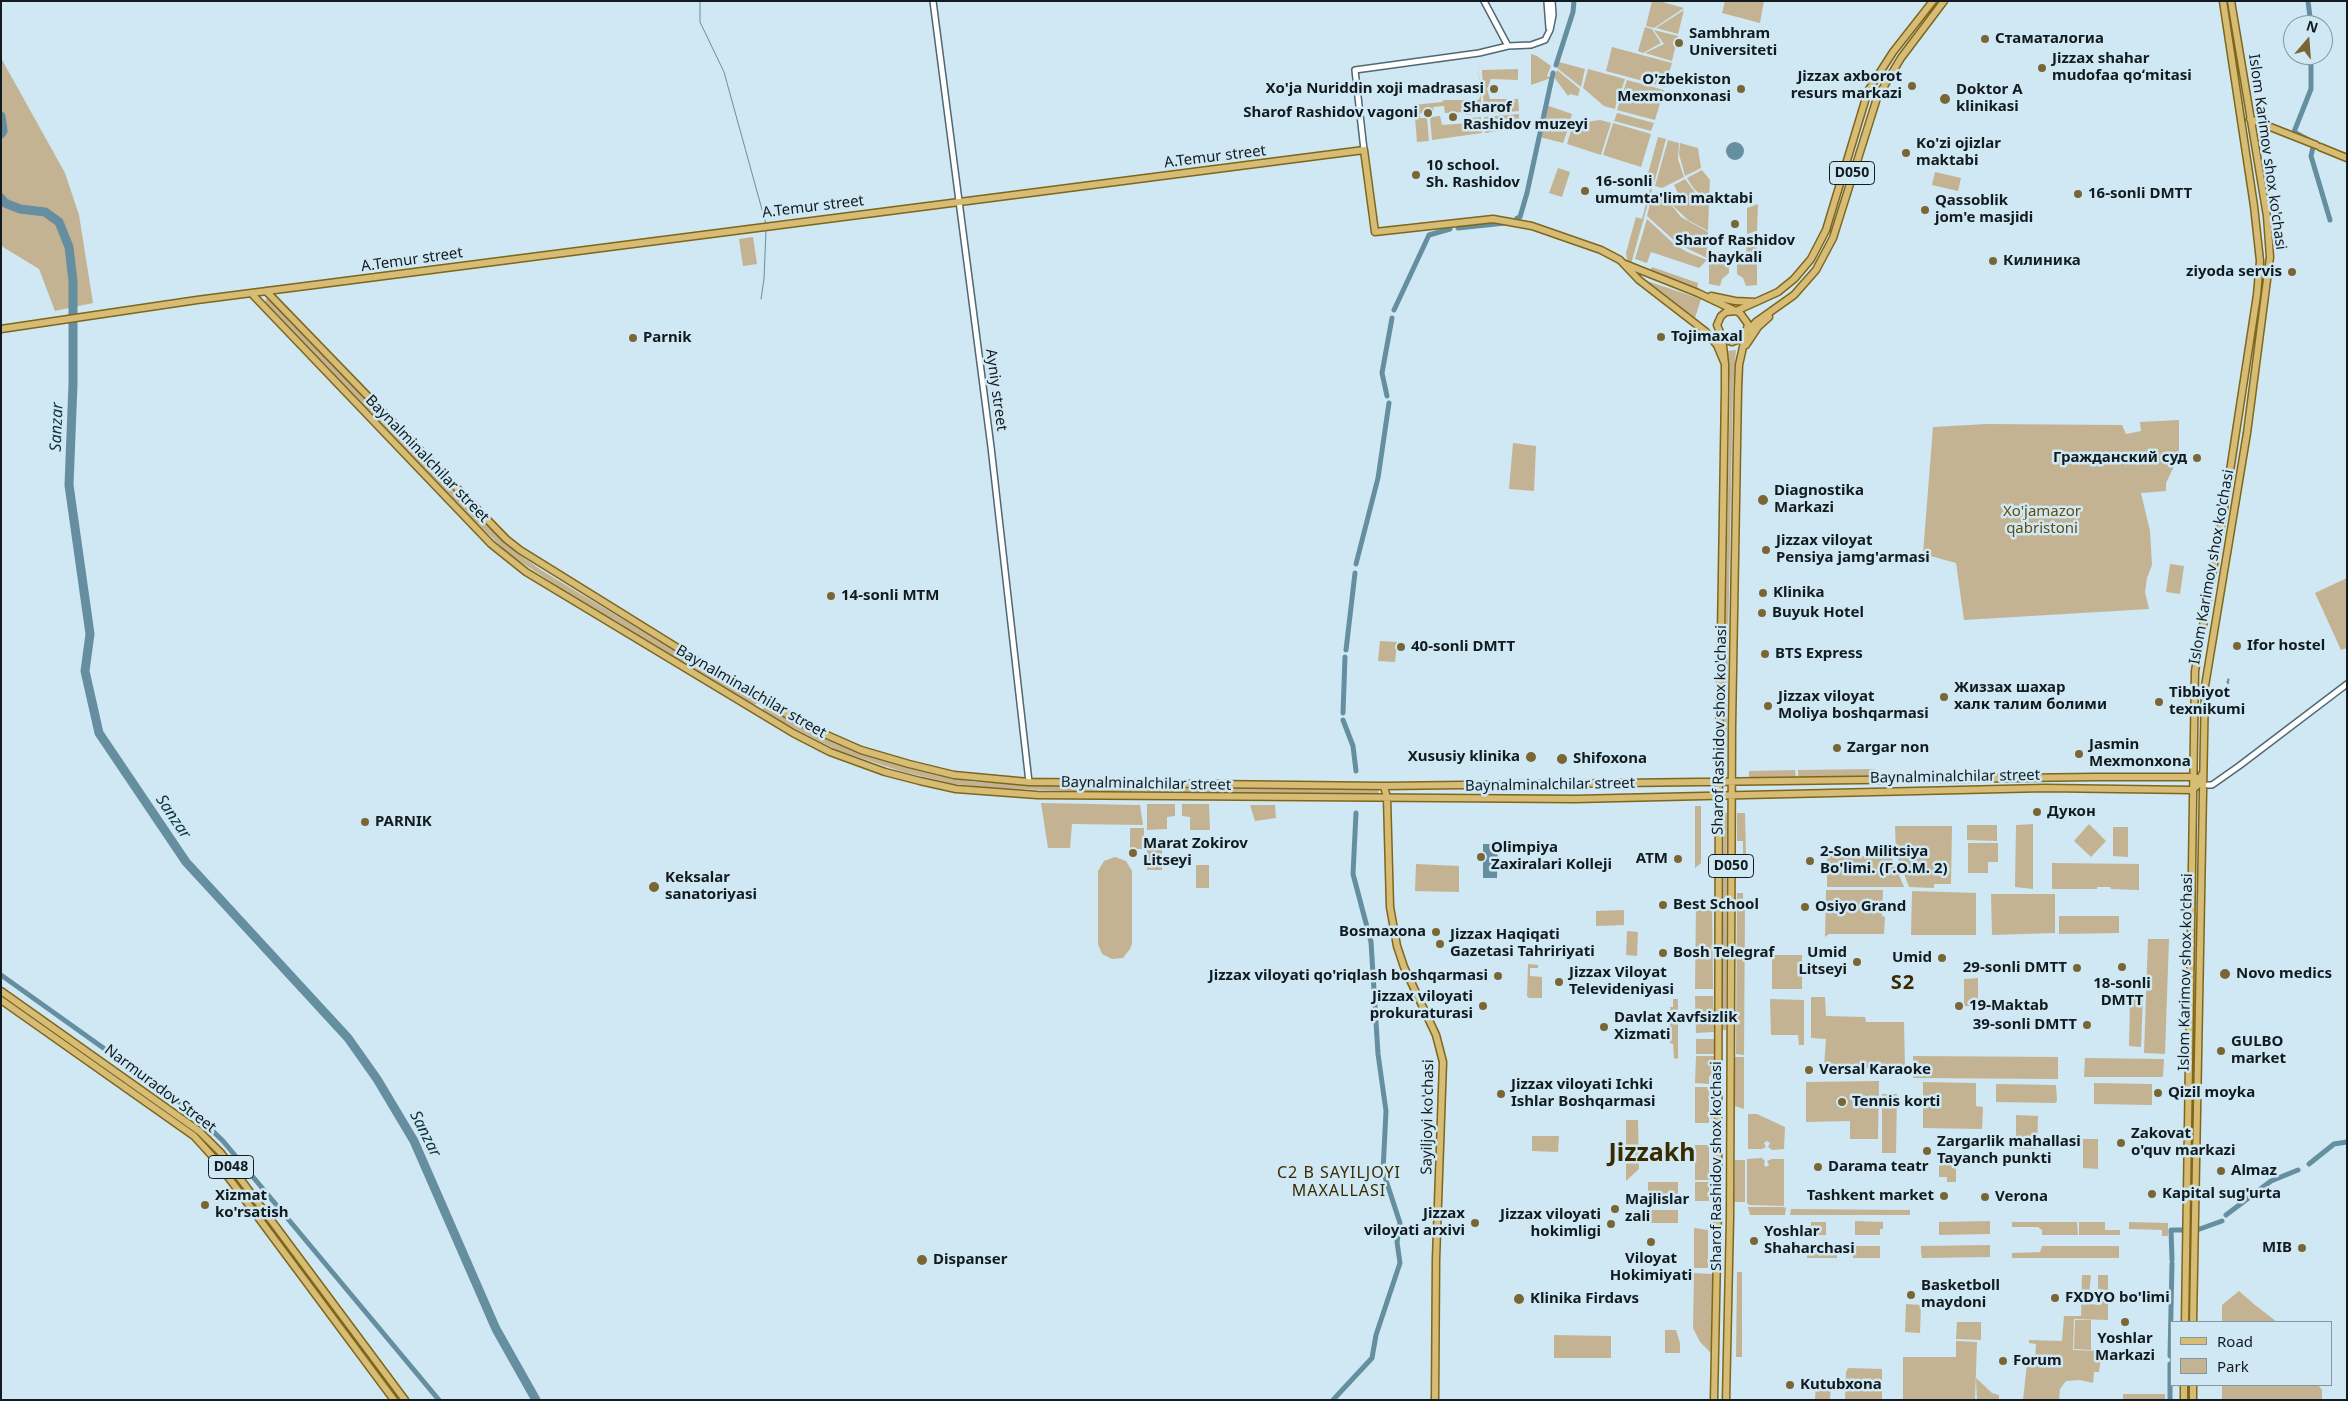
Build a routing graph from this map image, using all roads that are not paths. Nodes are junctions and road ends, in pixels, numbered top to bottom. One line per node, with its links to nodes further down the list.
1 (933, 1): 18 (street, Ayniy street)
2 (1484, 1): 12 (street)
3 (1546, 1): 11 (street)
4 (1552, 1): 11 (street)
5 (1933, 1): 23 (main road, D050)
6 (1944, 1): 24 (main road, D050)
7 (2223, 1): 10 (main road, Islom Karimov shox ko'chasi)
8 (2231, 1): 9 (main road, Islom Karimov shox ko'chasi)
9 (2236, 28): 10 (main road); 13 (main road, Islom Karimov shox ko'chasi)
10 (2227, 29): 14 (main road, Islom Karimov shox ko'chasi)
11 (1550, 30): 12 (street)
12 (1508, 46): 16 (street)
13 (2243, 70): 14 (main road); 15 (main road, Islom Karimov shox ko'chasi)
14 (2234, 72): 32 (main road, Islom Karimov shox ko'chasi)
15 (2250, 119): 17 (main road); 33 (main road, Islom Karimov shox ko'chasi)
16 (1364, 150): 18 (main road, A.Temur street); 19 (main road)
17 (2347, 158)
18 (957, 201): 20 (main road, A.Temur street); 39 (street, Ayniy street)
19 (1622, 262): 21 (main road); 27 (main road)
20 (266, 292): 22 (main road, A.Temur street); 39 (main road, Baynalminalchilar street)
21 (1698, 293): 23 (main road); 25 (main road)
22 (251, 294): 26 (main road, A.Temur street); 49 (main road, Baynalminalchilar street)
23 (1759, 302): 25 (main road, D050)
24 (1783, 304): 28 (main road, D050); 31 (main road, D050)
25 (1736, 311): 28 (main road); 29 (main road, Sharof Rashidov shox ko'chasi / D050)
26 (1, 329)
27 (1705, 331): 29 (main road); 30 (main road)
28 (1747, 332): 29 (main road, D050); 31 (main road, Sharof Rashidov shox ko'chasi / D050)
29 (1722, 337): 30 (main road, Sharof Rashidov shox ko'chasi / D050)
30 (1725, 364): 41 (main road, Sharof Rashidov shox ko'chasi / D050)
31 (1739, 365): 40 (main road, Sharof Rashidov shox ko'chasi / D050)
32 (2226, 497): 33 (main road); 34 (main road, Islom Karimov shox ko'chasi)
33 (2237, 499): 35 (main road, Islom Karimov shox ko'chasi)
34 (2218, 540): 35 (main road); 37 (main road, Islom Karimov shox ko'chasi)
35 (2228, 542): 38 (main road, Islom Karimov shox ko'chasi)
36 (2347, 684): 43 (street)
37 (2192, 777): 38 (main road, Baynalminalchilar street); 40 (main road, Baynalminalchilar street); 45 (main road, Islom Karimov shox ko'chasi)
38 (2202, 777): 43 (street); 45 (main road); 46 (main road, Islom Karimov shox ko'chasi)
39 (1028, 782): 44 (main road, Baynalminalchilar street)
40 (1732, 782): 41 (main road, Baynalminalchilar street); 48 (main road, Sharof Rashidov shox ko'chasi / D050)
41 (1720, 783): 42 (main road, Baynalminalchilar street); 47 (main road, Sharof Rashidov shox ko'chasi / D050)
42 (1575, 785): 44 (main road, Baynalminalchilar street); 50 (main road)
43 (2208, 785): 46 (street)
44 (1384, 786): 49 (main road, Sayiljoyi ko'chasi)
45 (2192, 790): 46 (main road, Baynalminalchilar street); 48 (main road, Baynalminalchilar street); 55 (main road, Islom Karimov shox ko'chasi)
46 (2202, 790): 56 (main road, Islom Karimov shox ko'chasi)
47 (1720, 794): 48 (main road, Baynalminalchilar street); 50 (main road, Baynalminalchilar street); 53 (main road, Sharof Rashidov shox ko'chasi / D050)
48 (1732, 794): 54 (main road, Sharof Rashidov shox ko'chasi / D050)
49 (1387, 798): 50 (main road, Baynalminalchilar street); 61 (main road, Sayiljoyi ko'chasi)
50 (1575, 798)
51 (1, 992): 60 (main road, Narmuradov Street / D048)
52 (1, 1000): 59 (main road, Narmuradov Street / D048)
53 (1719, 1040): 54 (main road); 62 (main road, Sharof Rashidov shox ko'chasi / D050)
54 (1730, 1040): 63 (main road, Sharof Rashidov shox ko'chasi / D050)
55 (2185, 1321)
56 (2193, 1321)
57 (2184, 1386): 64 (main road)
58 (2193, 1386): 65 (main road)
59 (394, 1400)
60 (406, 1400)
61 (1434, 1400)
62 (1714, 1400)
63 (1726, 1400)
64 (2184, 1400)
65 (2193, 1400)

